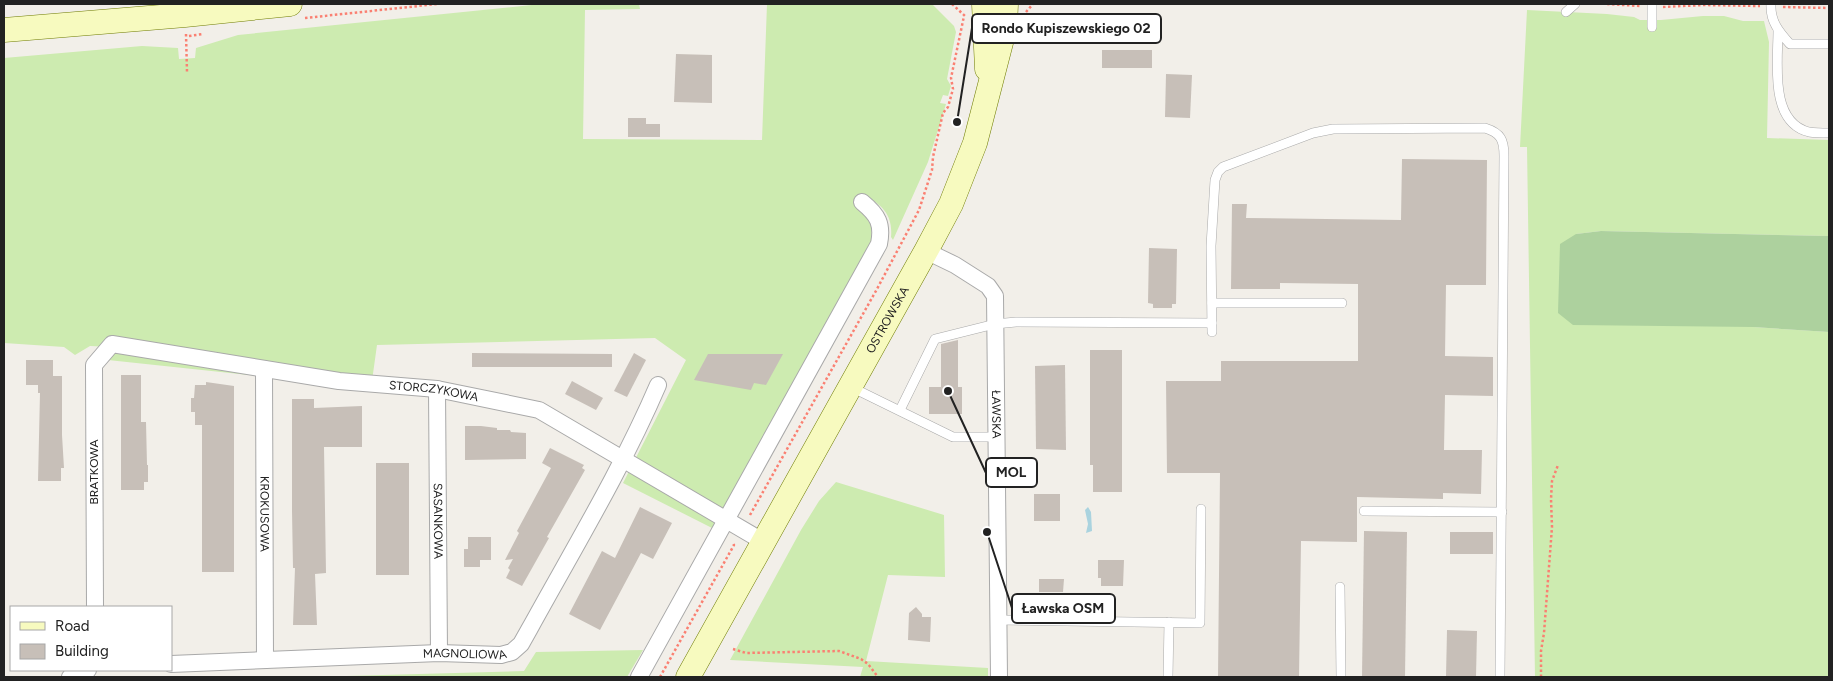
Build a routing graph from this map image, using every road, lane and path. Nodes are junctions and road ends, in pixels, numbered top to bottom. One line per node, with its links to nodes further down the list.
1 (290, 4): 10 (main road)
2 (984, 4): 16 (main road, OSTROWSKA)
3 (1006, 4): 16 (main road, OSTROWSKA)
4 (1575, 4): 9 (lane)
5 (1607, 4): 6 (path)
6 (1652, 5): 7 (path); 11 (lane)
7 (1768, 7): 8 (path); 13 (lane)
8 (1829, 8)
9 (1566, 12)
10 (185, 15): 12 (main road); 15 (path)
11 (1652, 27)
12 (4, 30)
13 (1778, 31): 14 (lane); 17 (lane)
14 (1829, 44)
15 (187, 72)
16 (989, 90): 19 (main road, OSTROWSKA)
17 (1829, 133)
18 (862, 202): 35 (street)
19 (926, 251): 22 (street, ŁAWSKA); 26 (main road, OSTROWSKA)
20 (1212, 303): 21 (lane); 22 (lane); 34 (lane)
21 (1342, 303)
22 (995, 324): 28 (lane); 29 (street, ŁAWSKA)
23 (112, 344): 24 (street, STORCZYKOWA); 39 (street, BRATKOWA)
24 (264, 369): 27 (street, STORCZYKOWA); 44 (street, KROKUSOWA)
25 (658, 385): 30 (street, MAGNOLIOWA)
26 (850, 387): 28 (lane); 37 (main road, OSTROWSKA)
27 (437, 389): 30 (street, STORCZYKOWA); 43 (street, SASANKOWA)
28 (900, 410): 29 (lane)
29 (996, 437): 40 (street, ŁAWSKA)
30 (624, 459): 35 (street, STORCZYKOWA); 43 (street, MAGNOLIOWA)
31 (1558, 465): 56 (path)
32 (1201, 509): 41 (lane)
33 (1364, 510): 34 (lane)
34 (1502, 512): 55 (lane)
35 (727, 520): 37 (street); 48 (street)
36 (731, 537): 49 (path)
37 (764, 542): 50 (main road, OSTROWSKA)
38 (1340, 587): 54 (lane)
39 (95, 606)
40 (999, 620): 41 (lane); 52 (street, ŁAWSKA)
41 (1169, 622): 53 (lane)
42 (733, 649): 51 (path)
43 (439, 653): 44 (street, MAGNOLIOWA)
44 (265, 660): 45 (street, MAGNOLIOWA)
45 (172, 664)
46 (85, 671): 47 (street)
47 (70, 677)
48 (639, 677)
49 (660, 677)
50 (688, 677)
51 (878, 677)
52 (999, 677)
53 (1168, 677)
54 (1341, 677)
55 (1500, 677)
56 (1541, 677)

